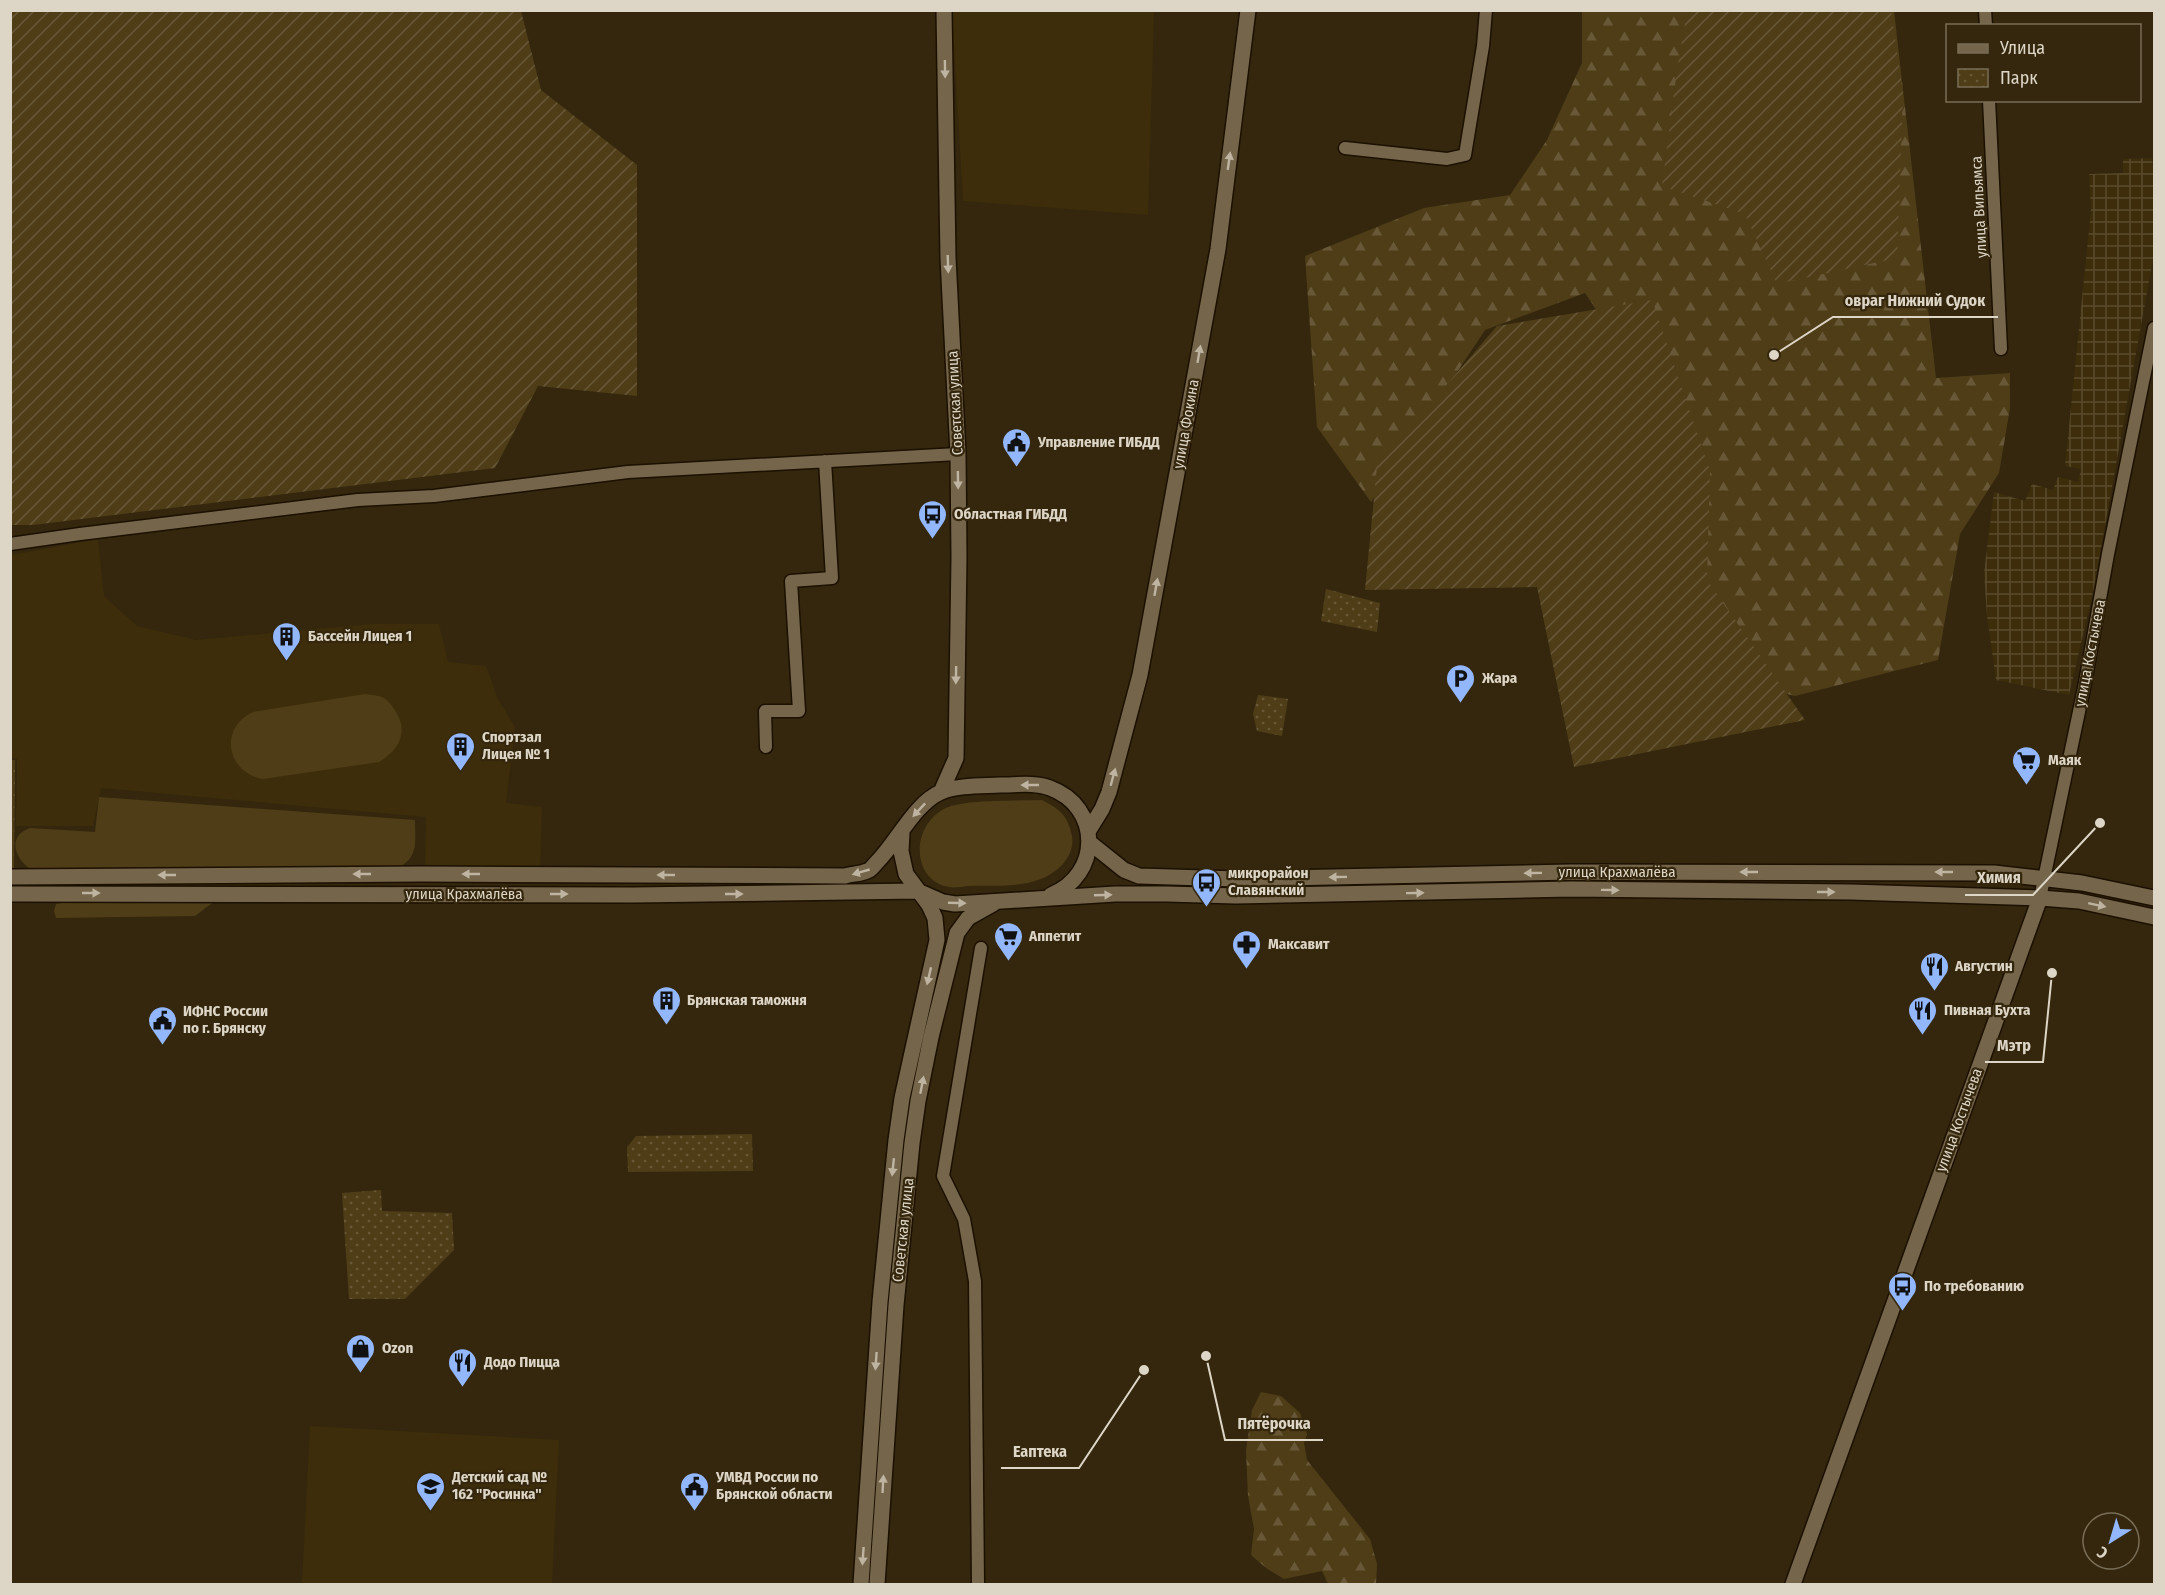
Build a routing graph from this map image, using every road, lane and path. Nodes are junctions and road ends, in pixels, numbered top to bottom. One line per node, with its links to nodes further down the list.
1 (944, 10): 8 (main road, Советская улица, one-way to 8)
2 (1248, 10): 14 (main road, улица Фокина, one-way to 2)
3 (1486, 10): 5 (street)
4 (1989, 102): 7 (street, улица Вильямса)
5 (1345, 148)
6 (2154, 328): 16 (street, улица Костычева)
7 (2001, 349)
8 (958, 454): 9 (street); 12 (main road, Советская улица, one-way to 12)
9 (825, 461): 10 (street); 11 (street)
10 (10, 544)
11 (766, 747)
12 (941, 792): 13 (main road, one-way to 13); 14 (main road, one-way to 12)
13 (902, 833): 15 (main road, one-way to 15); 17 (main road)
14 (1089, 836): 16 (main road, улица Крахмалёва, one-way to 14); 19 (main road)
15 (10, 877)
16 (2044, 878): 20 (street, улица Костычева); 21 (main road, улица Крахмалёва)
17 (918, 891): 18 (main road, улица Крахмалёва, one-way to 17); 22 (main road, one-way to 22); 25 (main road, Советская улица, one-way to 25)
18 (10, 894)
19 (1045, 897): 20 (main road, улица Крахмалёва, one-way to 20); 22 (main road)
20 (2040, 898): 23 (main road, улица Крахмалёва, one-way to 23); 28 (main road, улица Костычева)
21 (2154, 898)
22 (999, 901): 26 (main road, Советская улица, one-way to 22)
23 (2154, 917)
24 (981, 948): 27 (street)
25 (861, 1584)
26 (877, 1584)
27 (978, 1584)
28 (1793, 1584)

